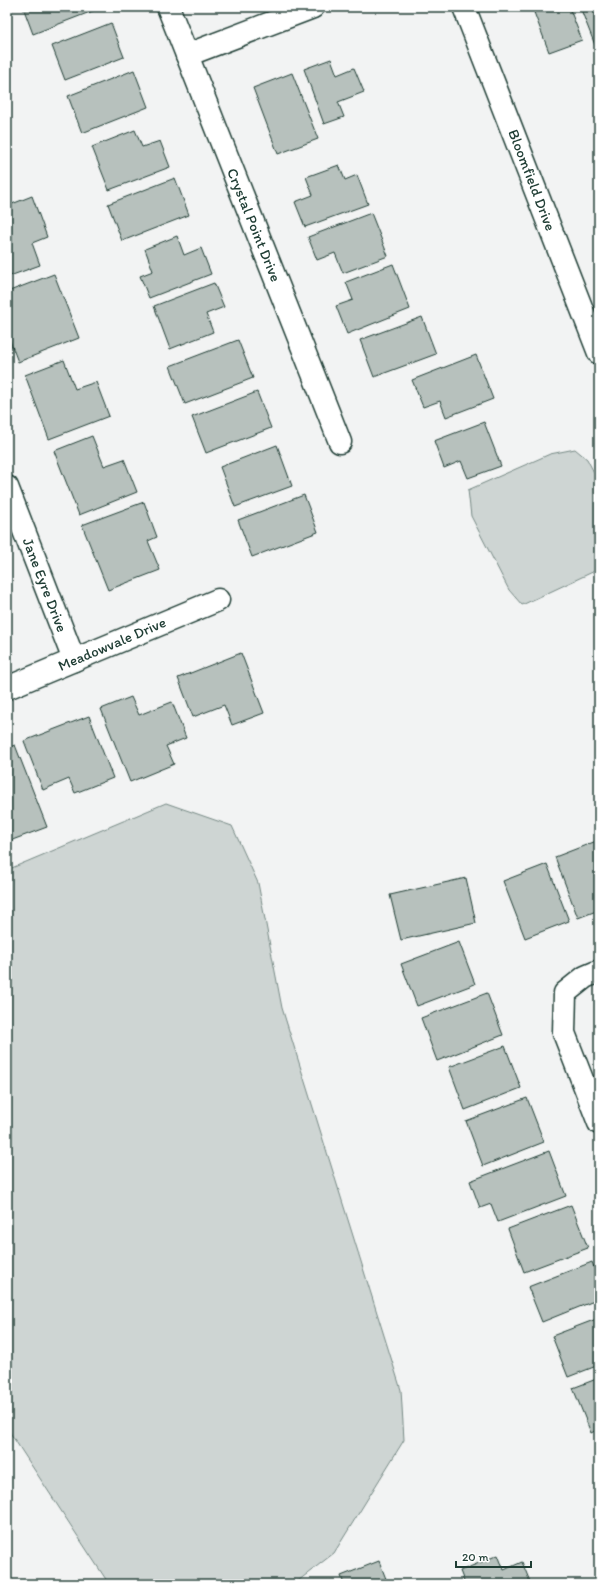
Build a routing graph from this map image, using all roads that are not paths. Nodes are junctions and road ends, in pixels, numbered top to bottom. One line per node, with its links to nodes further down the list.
1 (168, 7): 4 (street, Crystal Point Drive)
2 (313, 7): 4 (street)
3 (464, 7): 5 (street, Bloomfield Drive)
4 (187, 55): 6 (street, Crystal Point Drive)
5 (599, 353)
6 (340, 442)
7 (7, 487): 9 (street, Jane Eyre Drive)
8 (218, 600): 9 (street, Meadowvale Drive)
9 (74, 660): 10 (street, Meadowvale Drive)
10 (7, 688)
11 (599, 971): 12 (street)
12 (599, 1123)

